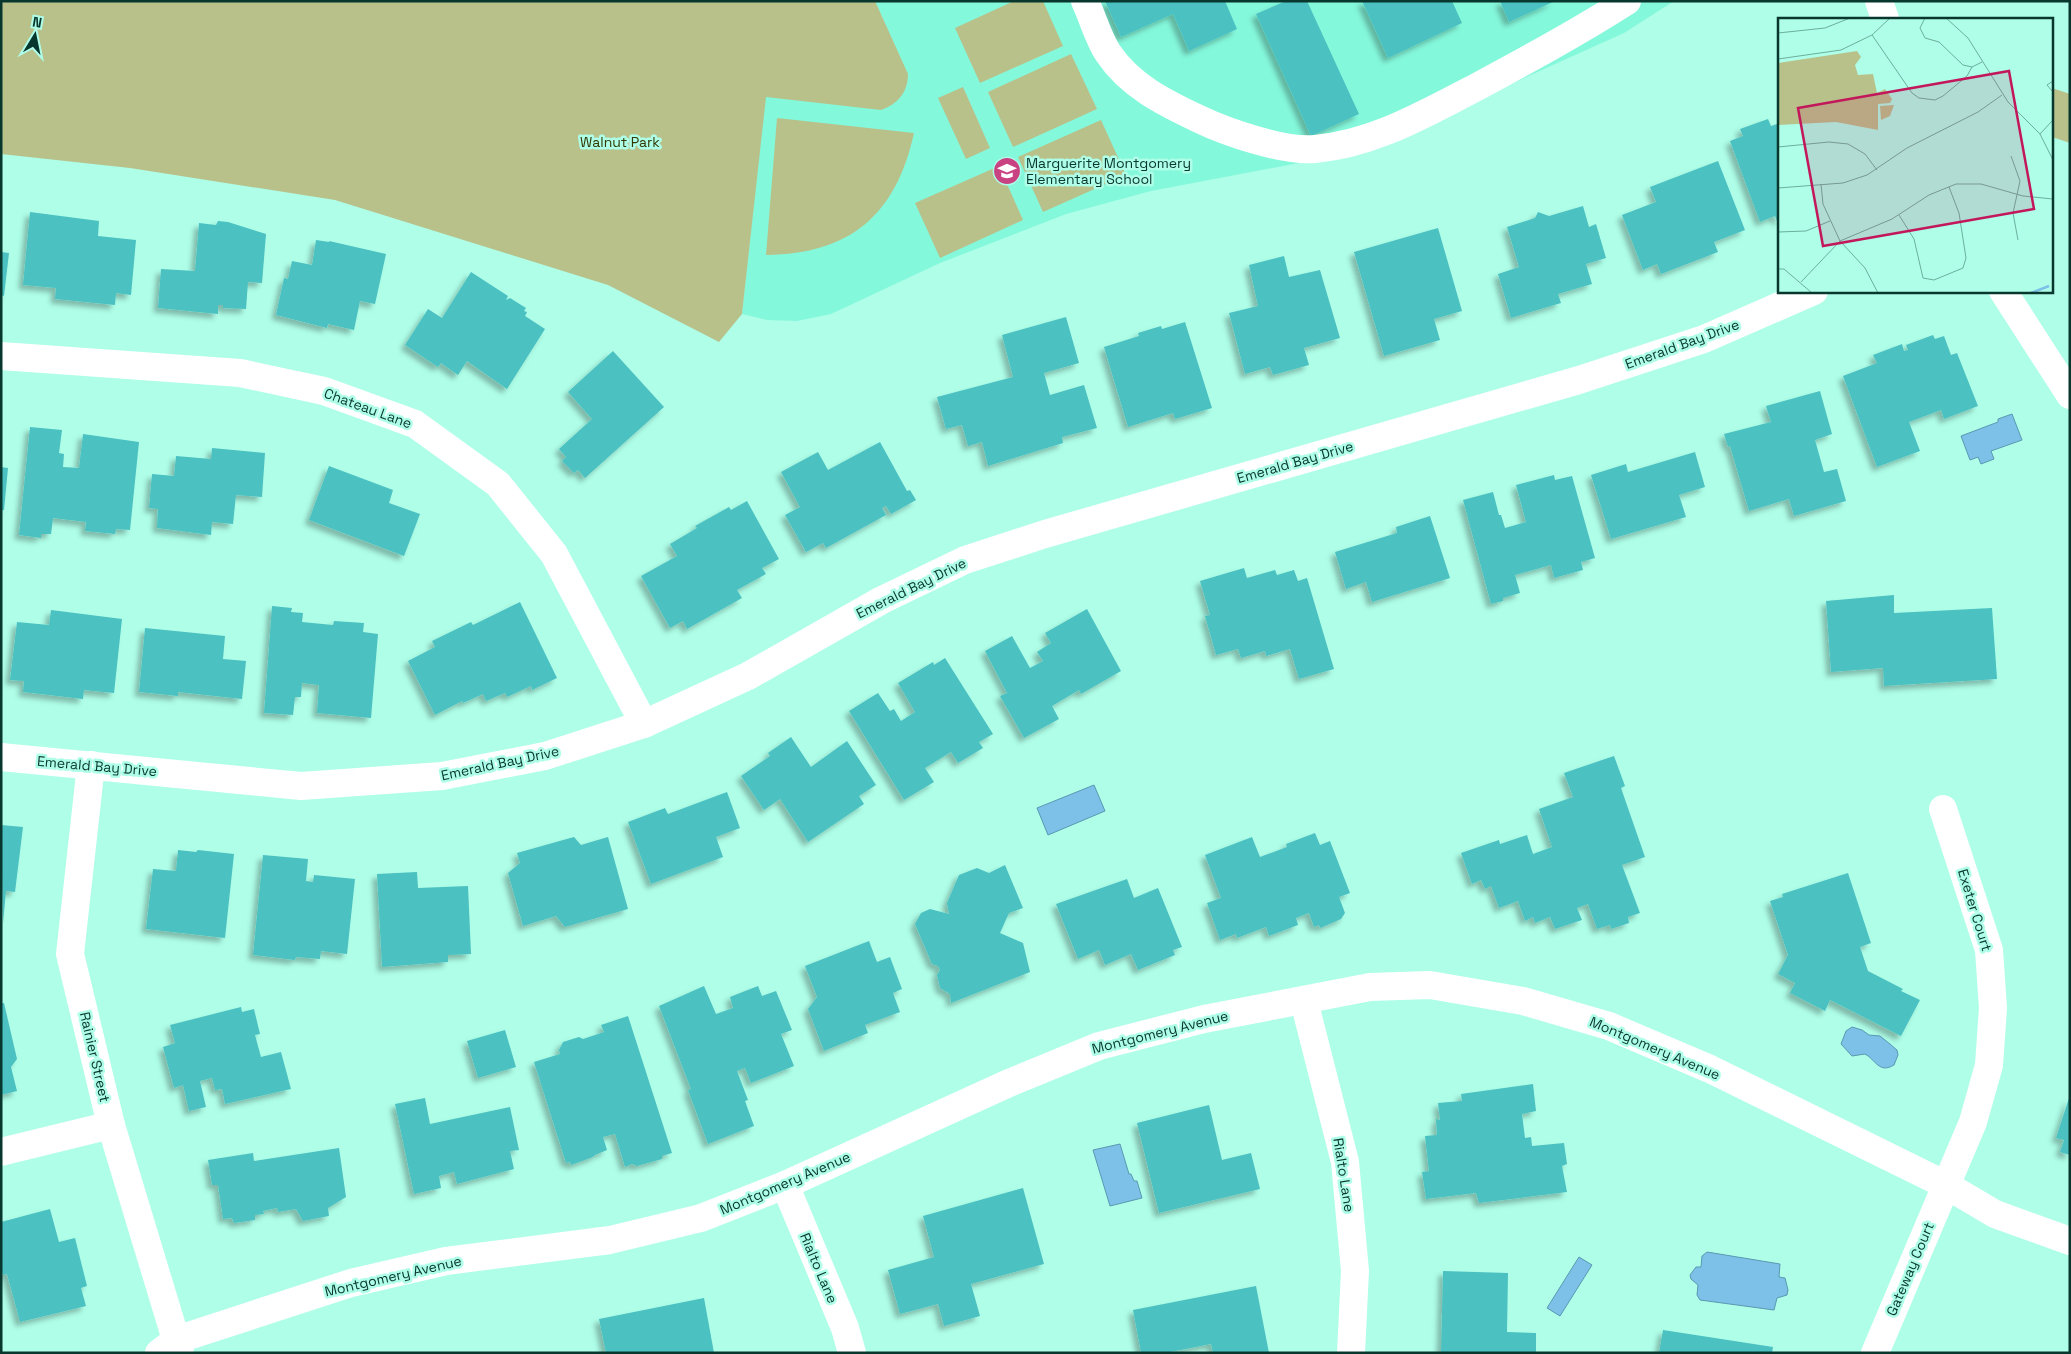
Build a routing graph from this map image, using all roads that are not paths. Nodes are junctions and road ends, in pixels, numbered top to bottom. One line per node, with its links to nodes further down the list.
1 (1085, 1): 2 (street)
2 (1627, 1)
3 (1879, 1): 4 (street)
4 (1885, 18)
5 (1812, 292): 9 (street, Emerald Bay Drive)
6 (2004, 292): 8 (street)
7 (1, 356): 9 (street, Chateau Lane)
8 (2070, 395)
9 (644, 724): 11 (street, Emerald Bay Drive)
10 (1, 757): 11 (street, Emerald Bay Drive)
11 (91, 766): 14 (street, Rainier Street)
12 (1943, 809): 17 (street, Exeter Court)
13 (1304, 1001): 16 (street, Montgomery Avenue); 17 (street, Montgomery Avenue); 21 (street, Rialto Lane)
14 (111, 1125): 15 (street); 19 (street, Rainier Street)
15 (1, 1152)
16 (784, 1185): 19 (street, Montgomery Avenue); 20 (street, Rialto Lane)
17 (1946, 1185): 18 (street, Montgomery Avenue); 22 (street, Gateway Court)
18 (2070, 1241)
19 (172, 1349)
20 (852, 1353)
21 (1351, 1353)
22 (1875, 1353)

